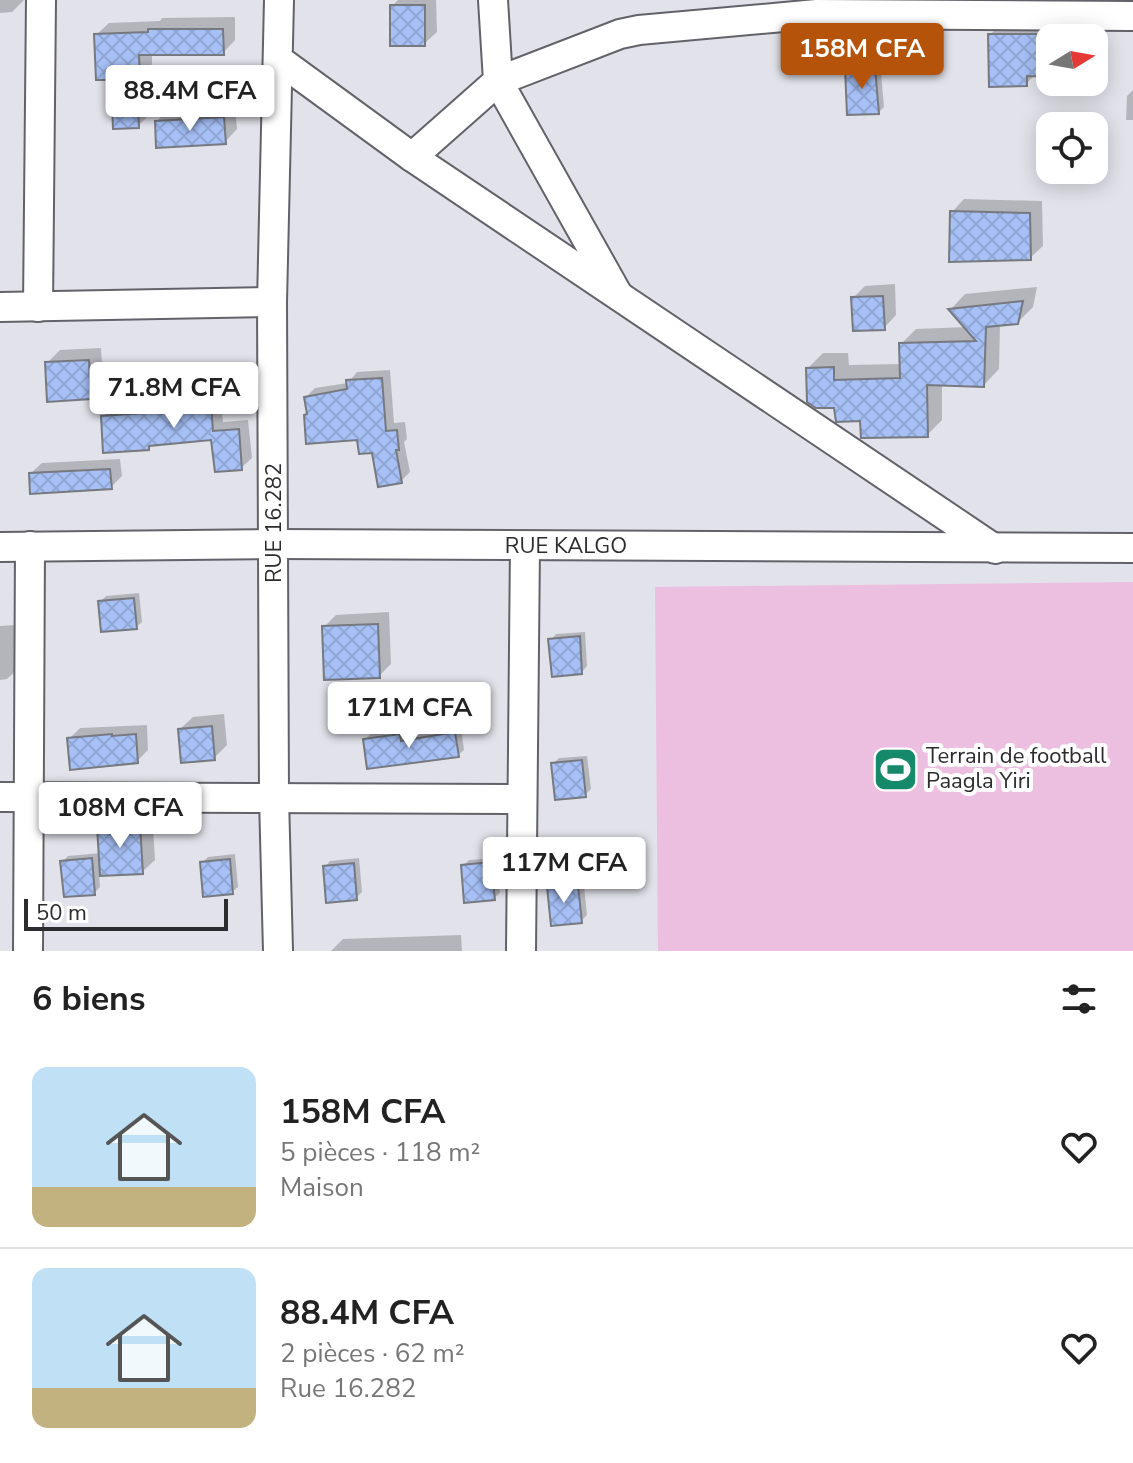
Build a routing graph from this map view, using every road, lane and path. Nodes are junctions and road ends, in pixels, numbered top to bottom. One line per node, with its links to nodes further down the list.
1 (41, 0): 12 (street)
2 (279, 0): 6 (street, RUE 16.282)
3 (493, 0): 7 (street)
4 (817, 7): 5 (street); 7 (street)
5 (1133, 16)
6 (279, 60): 8 (street); 10 (street, RUE 16.282)
7 (498, 81): 8 (street); 9 (street)
8 (412, 157): 9 (street)
9 (617, 293): 18 (street)
10 (272, 302): 12 (street); 13 (street, RUE 16.282)
11 (0, 307): 12 (street)
12 (38, 307)
13 (274, 544): 14 (street, RUE KALGO); 15 (street, RUE KALGO); 20 (street, RUE 16.282)
14 (30, 546): 16 (street, RUE KALGO); 19 (street)
15 (525, 546): 18 (street, RUE KALGO); 21 (street)
16 (0, 547)
17 (1133, 548): 18 (street, RUE KALGO)
18 (995, 549)
19 (14, 797): 20 (street); 22 (street)
20 (274, 798): 21 (street); 23 (street, RUE 16.282)
21 (521, 799): 24 (street)
22 (28, 951)
23 (278, 951)
24 (521, 951)

